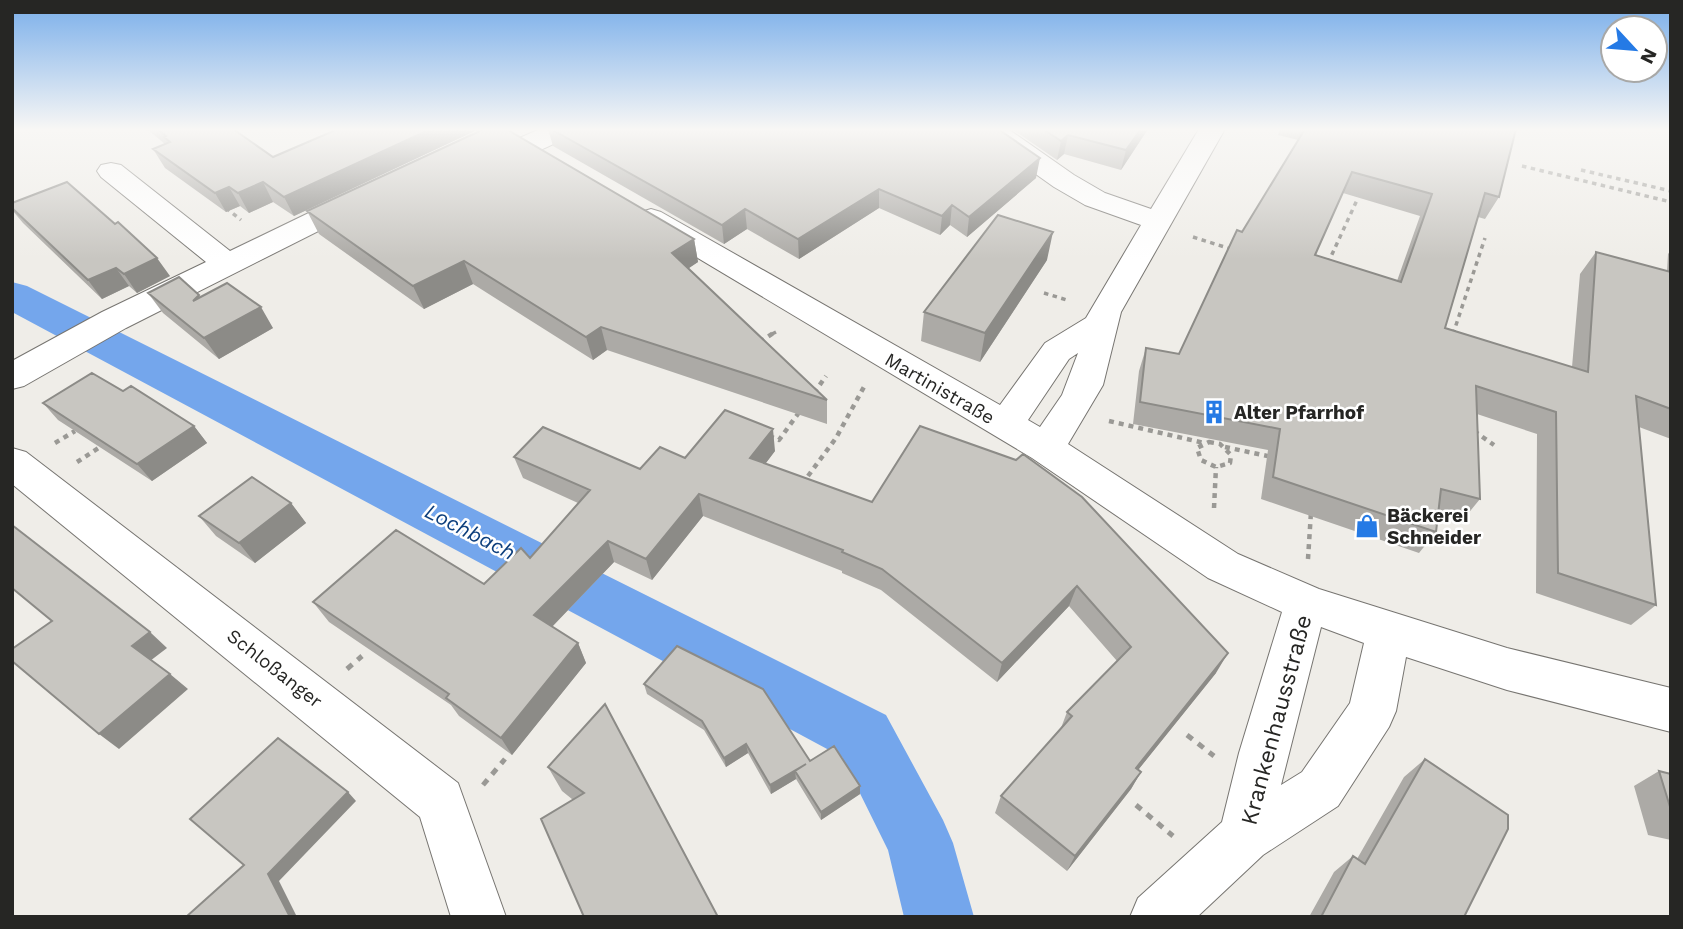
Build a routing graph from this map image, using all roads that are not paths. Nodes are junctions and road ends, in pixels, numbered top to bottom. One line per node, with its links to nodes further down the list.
1 (113, 172): 7 (street)
2 (1052, 172): 6 (street)
3 (1186, 172): 6 (street)
4 (383, 188): 7 (street)
5 (628, 205): 10 (street, Martinistraße)
6 (1156, 223): 8 (street)
7 (226, 263): 9 (street)
8 (1099, 325): 10 (street); 11 (street)
9 (12, 377)
10 (1005, 425): 11 (street, Martinistraße)
11 (1045, 449): 13 (street, Martinistraße)
12 (12, 462): 17 (street, Schloßanger)
13 (1306, 604): 14 (street, Martinistraße); 16 (street, Krankenhausstraße)
14 (1389, 632): 15 (street, Martinistraße); 16 (street, Krankenhausstraße)
15 (1671, 710)
16 (1245, 836): 18 (street, Krankenhausstraße)
17 (479, 917)
18 (1157, 917)

